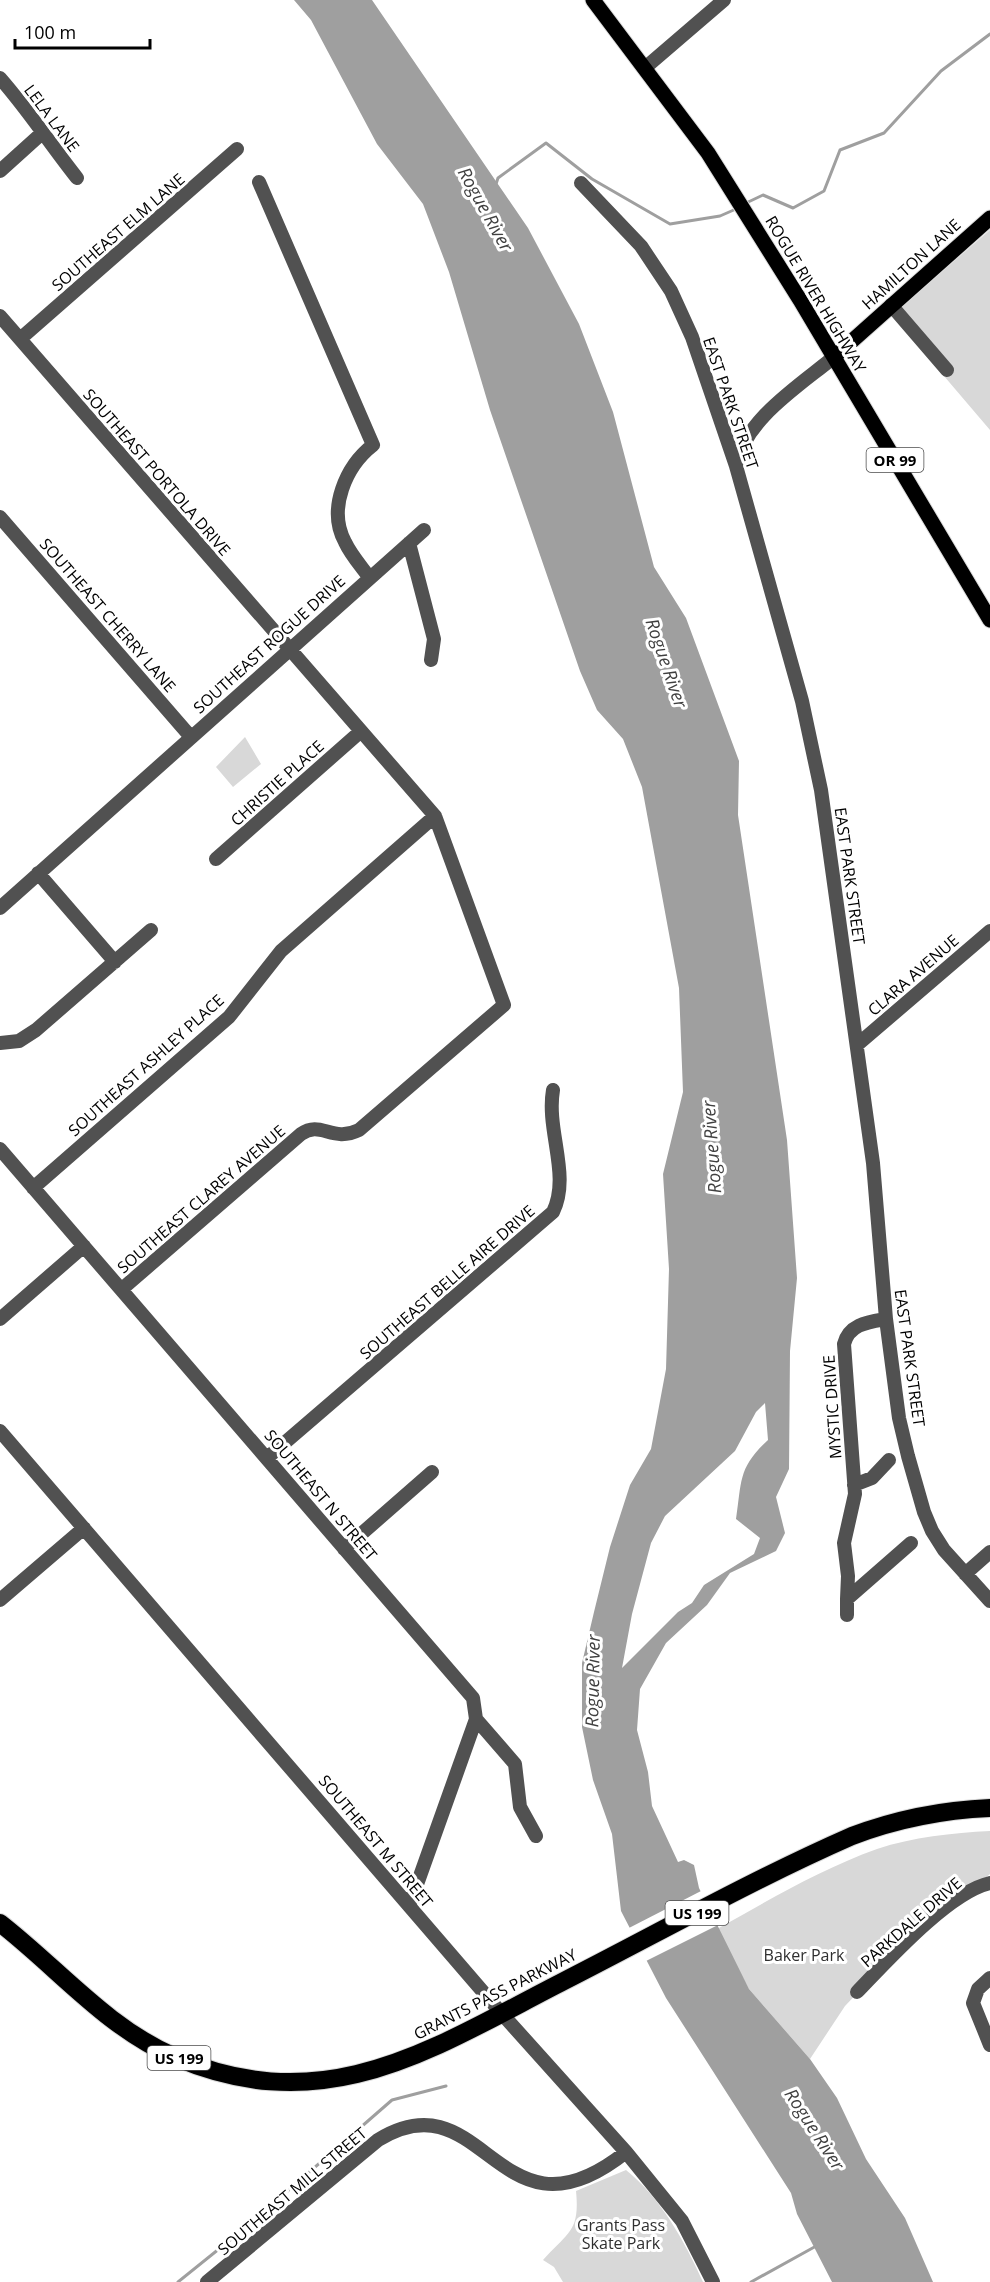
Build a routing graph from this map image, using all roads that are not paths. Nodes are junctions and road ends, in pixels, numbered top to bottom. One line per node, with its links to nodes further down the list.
1 (593, 0): 3 (main road, ROGUE RIVER HIGHWAY / OR 99)
2 (724, 0): 3 (street)
3 (646, 67): 15 (main road, ROGUE RIVER HIGHWAY / OR 99)
4 (0, 78): 5 (street, LELA LANE)
5 (41, 134): 7 (street); 8 (street, LELA LANE)
6 (237, 149): 14 (street, SOUTHEAST ELM LANE)
7 (0, 171)
8 (77, 178)
9 (259, 182): 21 (street, SOUTHEAST ROGUE DRIVE)
10 (581, 183): 17 (street, EAST PARK STREET)
11 (990, 218): 12 (main road, HAMILTON LANE)
12 (891, 305): 15 (main road, HAMILTON LANE); 16 (street)
13 (1, 320): 14 (street, SOUTHEAST PORTOLA DRIVE)
14 (20, 339): 23 (street, SOUTHEAST PORTOLA DRIVE)
15 (834, 357): 17 (street, HAMILTON LANE); 22 (main road, ROGUE RIVER HIGHWAY / OR 99)
16 (947, 370)
17 (736, 466): 35 (street, EAST PARK STREET)
18 (0, 517): 26 (street, SOUTHEAST CHERRY LANE)
19 (424, 530): 20 (street)
20 (409, 543): 21 (street); 24 (street)
21 (369, 577): 23 (street, SOUTHEAST ROGUE DRIVE)
22 (990, 620)
23 (289, 649): 25 (street, SOUTHEAST PORTOLA DRIVE); 26 (street, SOUTHEAST ROGUE DRIVE)
24 (431, 660)
25 (360, 732): 27 (street, SOUTHEAST PORTOLA DRIVE); 28 (street, CHRISTIE PLACE)
26 (190, 736): 29 (street, SOUTHEAST ROGUE DRIVE)
27 (435, 816): 38 (street, SOUTHEAST ASHLEY PLACE); 40 (street, SOUTHEAST CLAREY AVENUE)
28 (216, 860)
29 (38, 873): 30 (street, SOUTHEAST ROGUE DRIVE); 33 (street)
30 (0, 908)
31 (151, 930): 33 (street)
32 (990, 931): 35 (street, CLARA AVENUE)
33 (115, 962): 34 (street)
34 (0, 1043)
35 (856, 1045): 42 (street, EAST PARK STREET)
36 (553, 1090): 44 (street, SOUTHEAST BELLE AIRE DRIVE)
37 (0, 1149): 38 (street, SOUTHEAST N STREET)
38 (33, 1188): 39 (street, SOUTHEAST N STREET)
39 (84, 1246): 40 (street, SOUTHEAST N STREET); 41 (street)
40 (122, 1289): 44 (street, SOUTHEAST N STREET)
41 (0, 1319)
42 (886, 1319): 47 (street, MYSTIC DRIVE); 52 (street, EAST PARK STREET)
43 (0, 1431): 48 (street, SOUTHEAST M STREET)
44 (267, 1458): 50 (street, SOUTHEAST N STREET)
45 (889, 1460): 47 (street)
46 (432, 1472): 50 (street)
47 (854, 1490): 53 (street, MYSTIC DRIVE)
48 (84, 1528): 54 (street); 61 (street, SOUTHEAST M STREET)
49 (911, 1543): 53 (street)
50 (344, 1549): 57 (street, SOUTHEAST N STREET)
51 (990, 1552): 52 (street)
52 (965, 1574): 55 (street, EAST PARK STREET)
53 (847, 1599): 56 (street, MYSTIC DRIVE)
54 (0, 1600)
55 (990, 1601)
56 (847, 1615)
57 (476, 1719): 59 (street); 61 (street)
58 (990, 1808): 65 (highway, GRANTS PASS PARKWAY / US 199)
59 (536, 1836)
60 (990, 1883): 64 (street, PARKDALE DRIVE)
61 (410, 1904): 65 (street, SOUTHEAST M STREET)
62 (0, 1923): 65 (highway, GRANTS PASS PARKWAY / US 199)
63 (990, 1978): 66 (street)
64 (857, 1992)
65 (503, 2014): 67 (street, SOUTHEAST M STREET)
66 (990, 2045)
67 (626, 2152): 68 (street, SOUTHEAST MILL STREET); 69 (street, SOUTHEAST M STREET)
68 (207, 2282)
69 (712, 2282)

